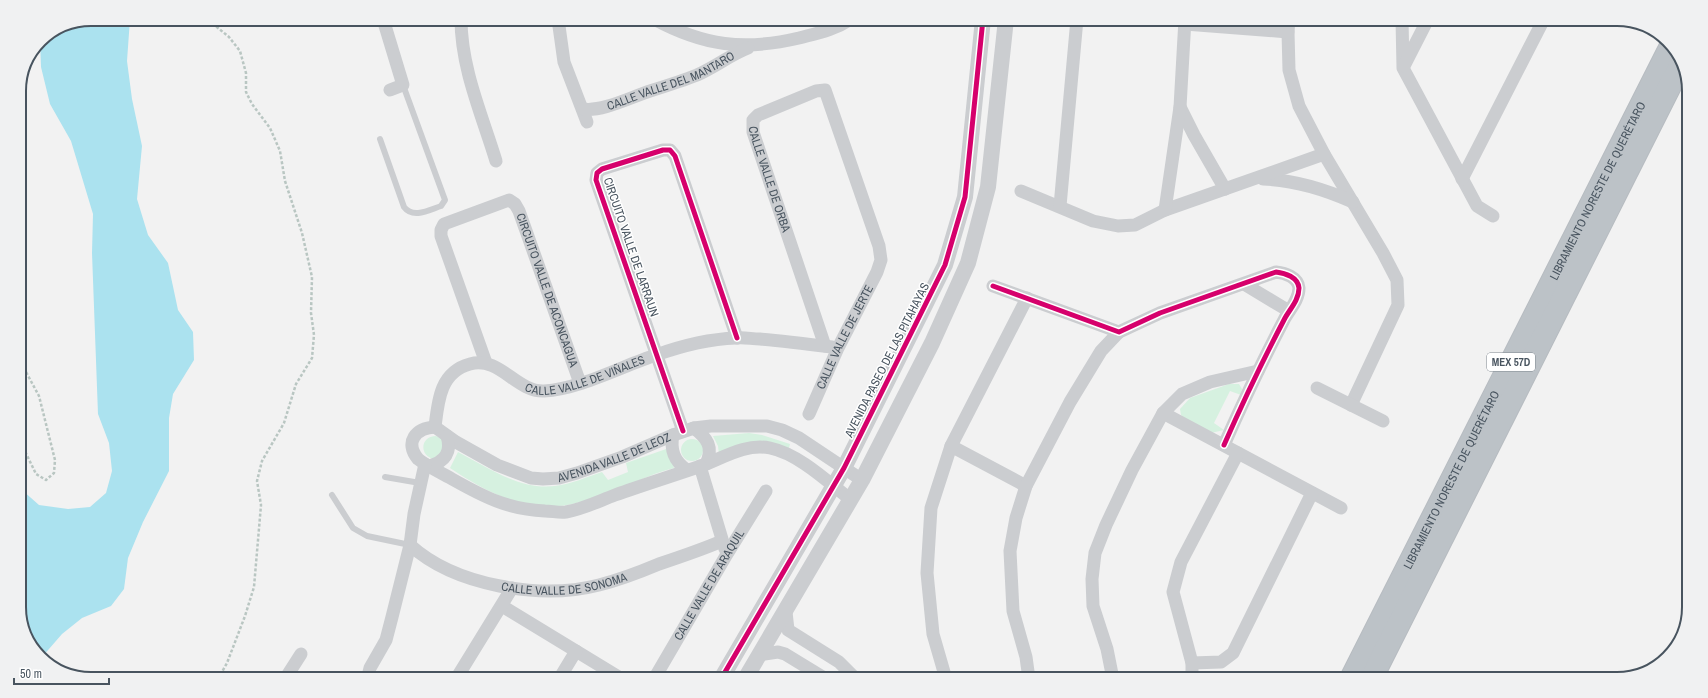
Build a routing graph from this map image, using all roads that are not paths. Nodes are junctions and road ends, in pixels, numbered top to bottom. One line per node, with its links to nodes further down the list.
1 (384, 26): 18 (street)
2 (461, 26): 27 (street)
3 (559, 26): 23 (street)
4 (667, 26): 14 (street)
5 (840, 26): 14 (street)
6 (982, 26): 20 (street, AVENIDA PASEO DE LAS PITAHAYAS)
7 (1005, 26): 21 (street)
8 (1076, 26): 33 (street)
9 (1185, 26): 22 (street)
10 (1288, 26): 26 (street)
11 (1402, 26): 16 (street)
12 (1424, 26): 16 (street)
13 (1540, 26): 29 (street)
14 (755, 45): 23 (street, CALLE VALLE DEL MANTARO)
15 (1668, 51): 102 (highway, LIBRAMIENTO NORESTE DE QUERÉTARO / MEX 57D)
16 (1403, 68): 29 (street)
17 (1678, 69): 103 (highway, LIBRAMIENTO NORESTE DE QUERÉTARO / MEX 57D)
18 (402, 85): 19 (street); 25 (lane)
19 (390, 90)
20 (976, 91): 21 (street); 64 (street, AVENIDA PASEO DE LAS PITAHAYAS)
21 (999, 92): 67 (street)
22 (1180, 107): 30 (street); 34 (street)
23 (583, 109): 24 (street)
24 (587, 122)
25 (380, 139)
26 (1324, 154): 28 (street); 32 (street)
27 (496, 161)
28 (1256, 178): 30 (street); 32 (street)
29 (1462, 179): 35 (street)
30 (1225, 189): 34 (street)
31 (1021, 191): 33 (street)
32 (1353, 202): 50 (street)
33 (1060, 206): 34 (street)
34 (1165, 210)
35 (1493, 216)
36 (881, 260): 43 (street, CALLE VALLE DE ORBA); 44 (street, CALLE VALLE DE JERTE)
37 (1244, 284): 40 (street); 40 (street); 41 (street)
38 (993, 286): 39 (street)
39 (1027, 298): 41 (street); 59 (street)
40 (1289, 311): 47 (street)
41 (1120, 332): 70 (street)
42 (737, 338): 43 (street, CALLE VALLE DE VIÑALES); 45 (street, CALLE VALLE DE VIÑALES); 45 (street, CIRCUITO VALLE DE LARRAUN)
43 (825, 346): 44 (street, CALLE VALLE DE VIÑALES)
44 (838, 348): 52 (street, CALLE VALLE DE JERTE)
45 (657, 354): 48 (street, CALLE VALLE DE VIÑALES); 55 (street, CIRCUITO VALLE DE LARRAUN)
46 (486, 362): 48 (street, CALLE VALLE DE VIÑALES); 48 (street, CIRCUITO VALLE DE ACONCAGUA); 54 (street)
47 (1258, 371): 51 (street); 58 (street)
48 (580, 384)
49 (1317, 388): 50 (street)
50 (1351, 405): 53 (street)
51 (1163, 413): 58 (street); 100 (street)
52 (810, 414)
53 (1383, 421)
54 (435, 427): 56 (street, AVENIDA VALLE DE LEOZ); 62 (street)
55 (684, 431): 56 (street, AVENIDA VALLE DE LEOZ); 57 (street, AVENIDA VALLE DE LEOZ); 63 (street, CIRCUITO VALLE DE LARRAUN); 65 (street, CIRCUITO VALLE DE LARRAUN)
56 (447, 436): 62 (street)
57 (799, 438): 60 (street); 64 (street, AVENIDA VALLE DE LEOZ)
58 (1224, 445): 61 (street)
59 (951, 446): 70 (street); 98 (street)
60 (788, 453): 63 (street); 69 (street)
61 (1238, 453): 72 (street); 86 (street)
62 (427, 465): 65 (street); 68 (street)
63 (703, 465): 65 (street); 76 (street, CIRCUITO VALLE DE LARRAUN)
64 (844, 468): 67 (street, AVENIDA VALLE DE LEOZ); 69 (street, AVENIDA PASEO DE LAS PITAHAYAS)
65 (687, 470)
66 (385, 477): 68 (lane)
67 (862, 480): 74 (street)
68 (420, 483): 77 (street)
69 (834, 486): 74 (street); 93 (street, AVENIDA PASEO DE LAS PITAHAYAS)
70 (1026, 486): 99 (street)
71 (766, 491): 78 (street, CALLE VALLE DE ARAQUIL)
72 (1312, 493): 75 (street); 86 (street)
73 (332, 495): 77 (lane)
74 (851, 500): 81 (street)
75 (1341, 508)
76 (722, 541): 78 (street, CIRCUITO VALLE DE LARRAUN); 79 (street, CALLE VALLE DE SONOMA)
77 (410, 545): 79 (street, CALLE VALLE DE SONOMA); 88 (street)
78 (727, 554): 92 (street, CALLE VALLE DE ARAQUIL)
79 (512, 588): 80 (street)
80 (502, 606): 82 (street); 89 (street)
81 (786, 612): 84 (street); 85 (street)
82 (576, 651): 90 (street); 91 (street)
83 (301, 654): 87 (street)
84 (759, 655): 94 (street); 95 (street)
85 (839, 662): 96 (street); 97 (street)
86 (1192, 663): 101 (street)
87 (289, 672)
88 (369, 672)
89 (460, 672)
90 (563, 672)
91 (610, 672)
92 (658, 672)
93 (724, 672)
94 (749, 672)
95 (815, 672)
96 (834, 672)
97 (849, 672)
98 (944, 672)
99 (1028, 672)
100 (1112, 672)
101 (1192, 672)
102 (1355, 672)
103 (1375, 672)

